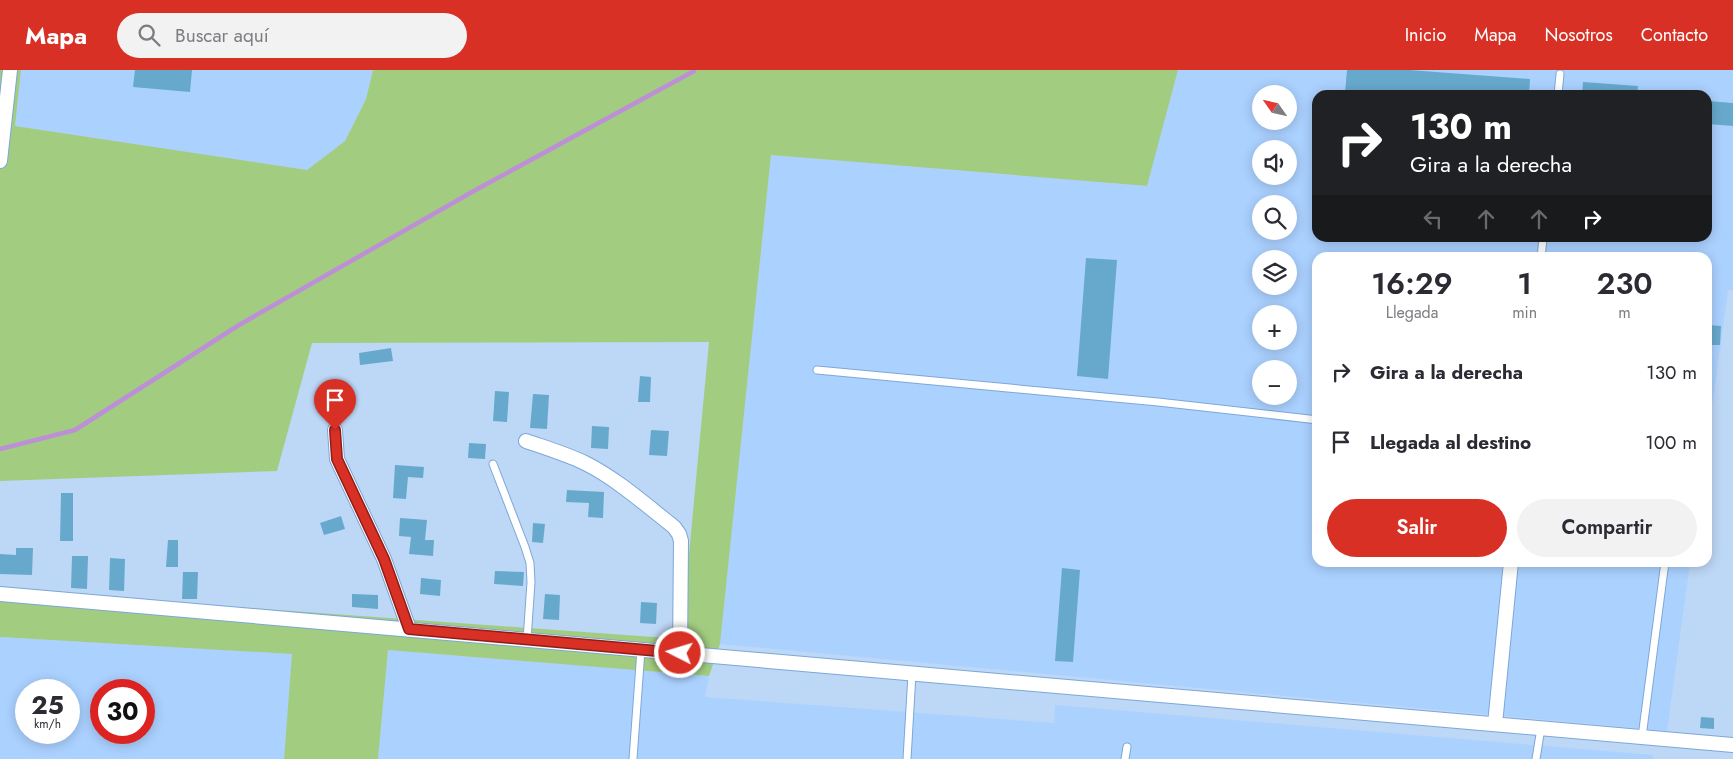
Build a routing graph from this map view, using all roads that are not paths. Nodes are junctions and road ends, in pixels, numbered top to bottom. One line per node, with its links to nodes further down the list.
1 (10, 70): 4 (street)
2 (1560, 74): 3 (lane)
3 (1558, 90)
4 (0, 161)
5 (817, 370): 6 (lane)
6 (1312, 419)
7 (335, 430): 13 (street)
8 (526, 441): 16 (street)
9 (493, 464): 14 (lane)
10 (1511, 567): 18 (street)
11 (1664, 567): 20 (lane)
12 (0, 594): 13 (street)
13 (409, 629): 14 (street)
14 (527, 640): 15 (street)
15 (641, 650): 16 (street); 23 (lane)
16 (680, 653): 17 (street)
17 (912, 674): 18 (street); 24 (lane)
18 (1495, 724): 19 (street)
19 (1541, 728): 20 (street); 26 (lane)
20 (1642, 737): 21 (street)
21 (1733, 745)
22 (1127, 746): 25 (lane)
23 (632, 759)
24 (908, 759)
25 (1125, 759)
26 (1536, 759)

